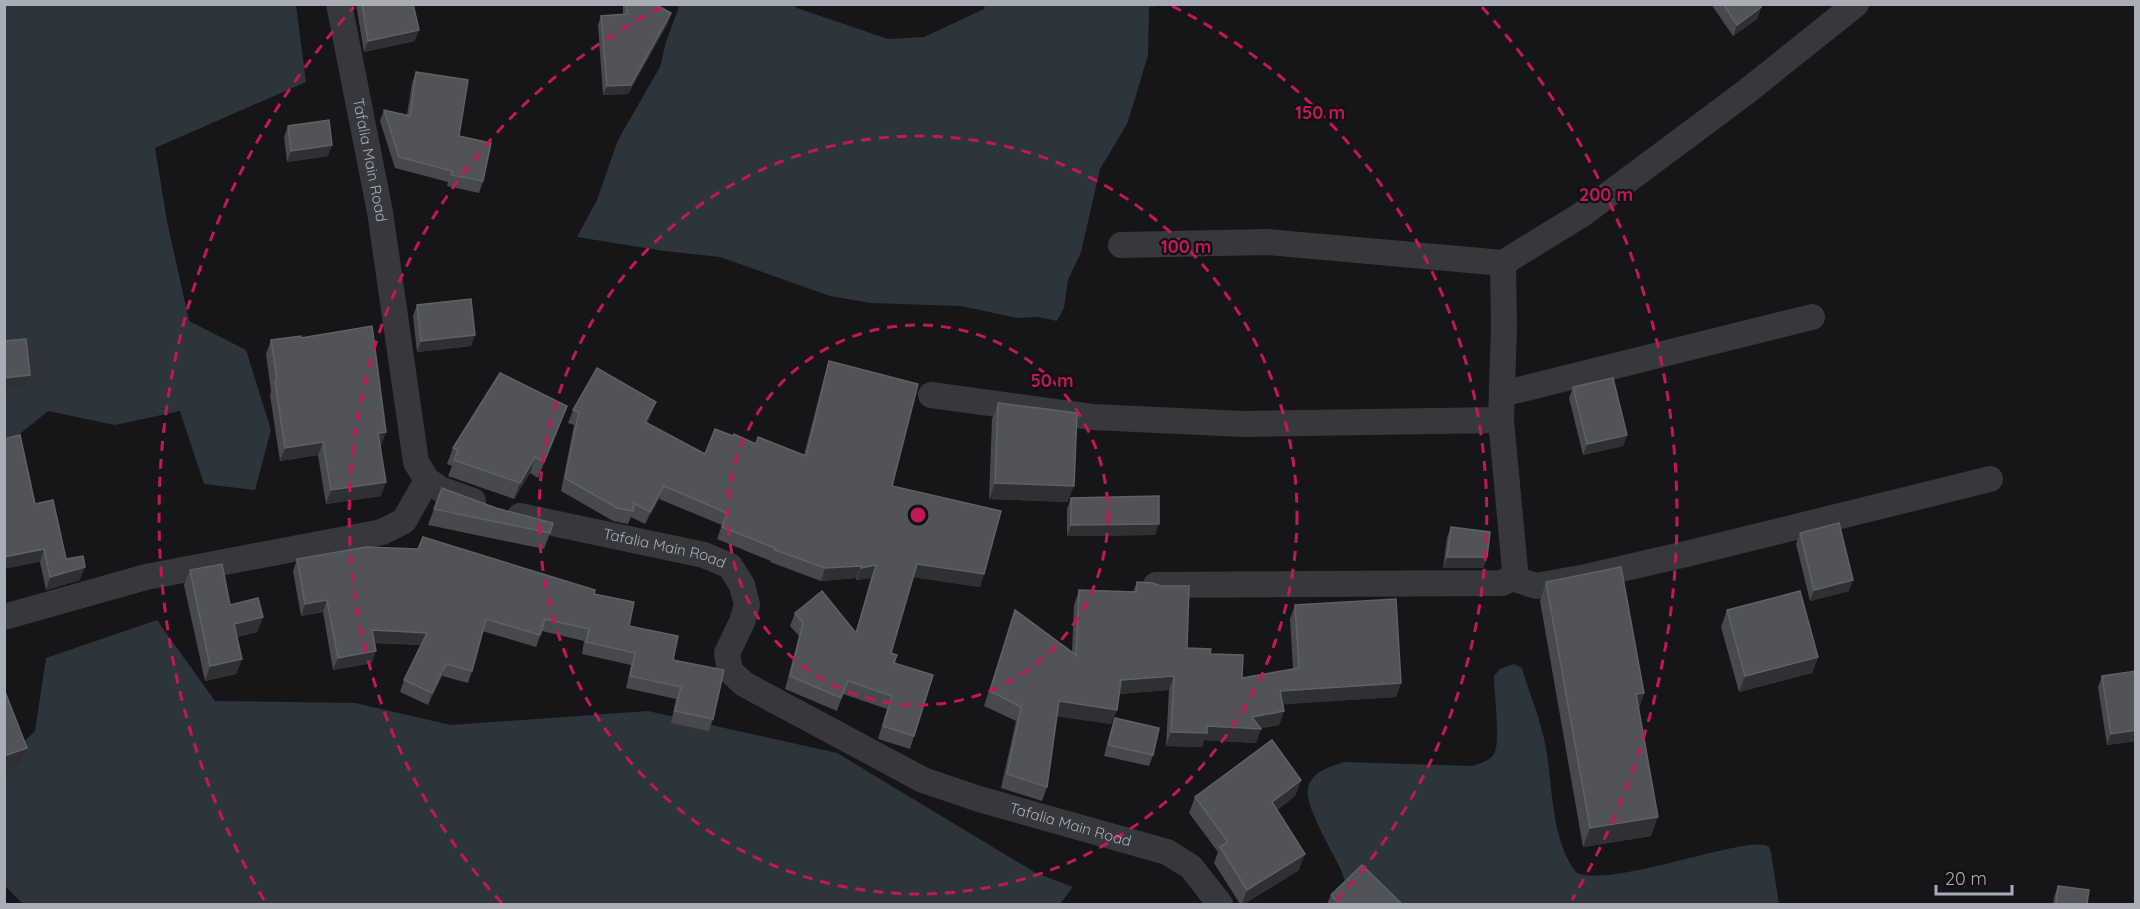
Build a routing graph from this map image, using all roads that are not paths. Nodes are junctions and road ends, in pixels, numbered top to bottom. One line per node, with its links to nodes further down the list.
1 (339, 4): 10 (street, Tafalia Main Road)
2 (1856, 4): 4 (street)
3 (1121, 245): 4 (street)
4 (1503, 263): 6 (street)
5 (1812, 317): 6 (street)
6 (1502, 394): 8 (street)
7 (931, 395): 8 (street)
8 (1501, 420): 11 (street)
9 (1990, 479): 11 (street)
10 (427, 480): 13 (street); 14 (street, Tafalia Main Road)
11 (1512, 578): 12 (street)
12 (1156, 585)
13 (4, 617)
14 (1220, 904)

